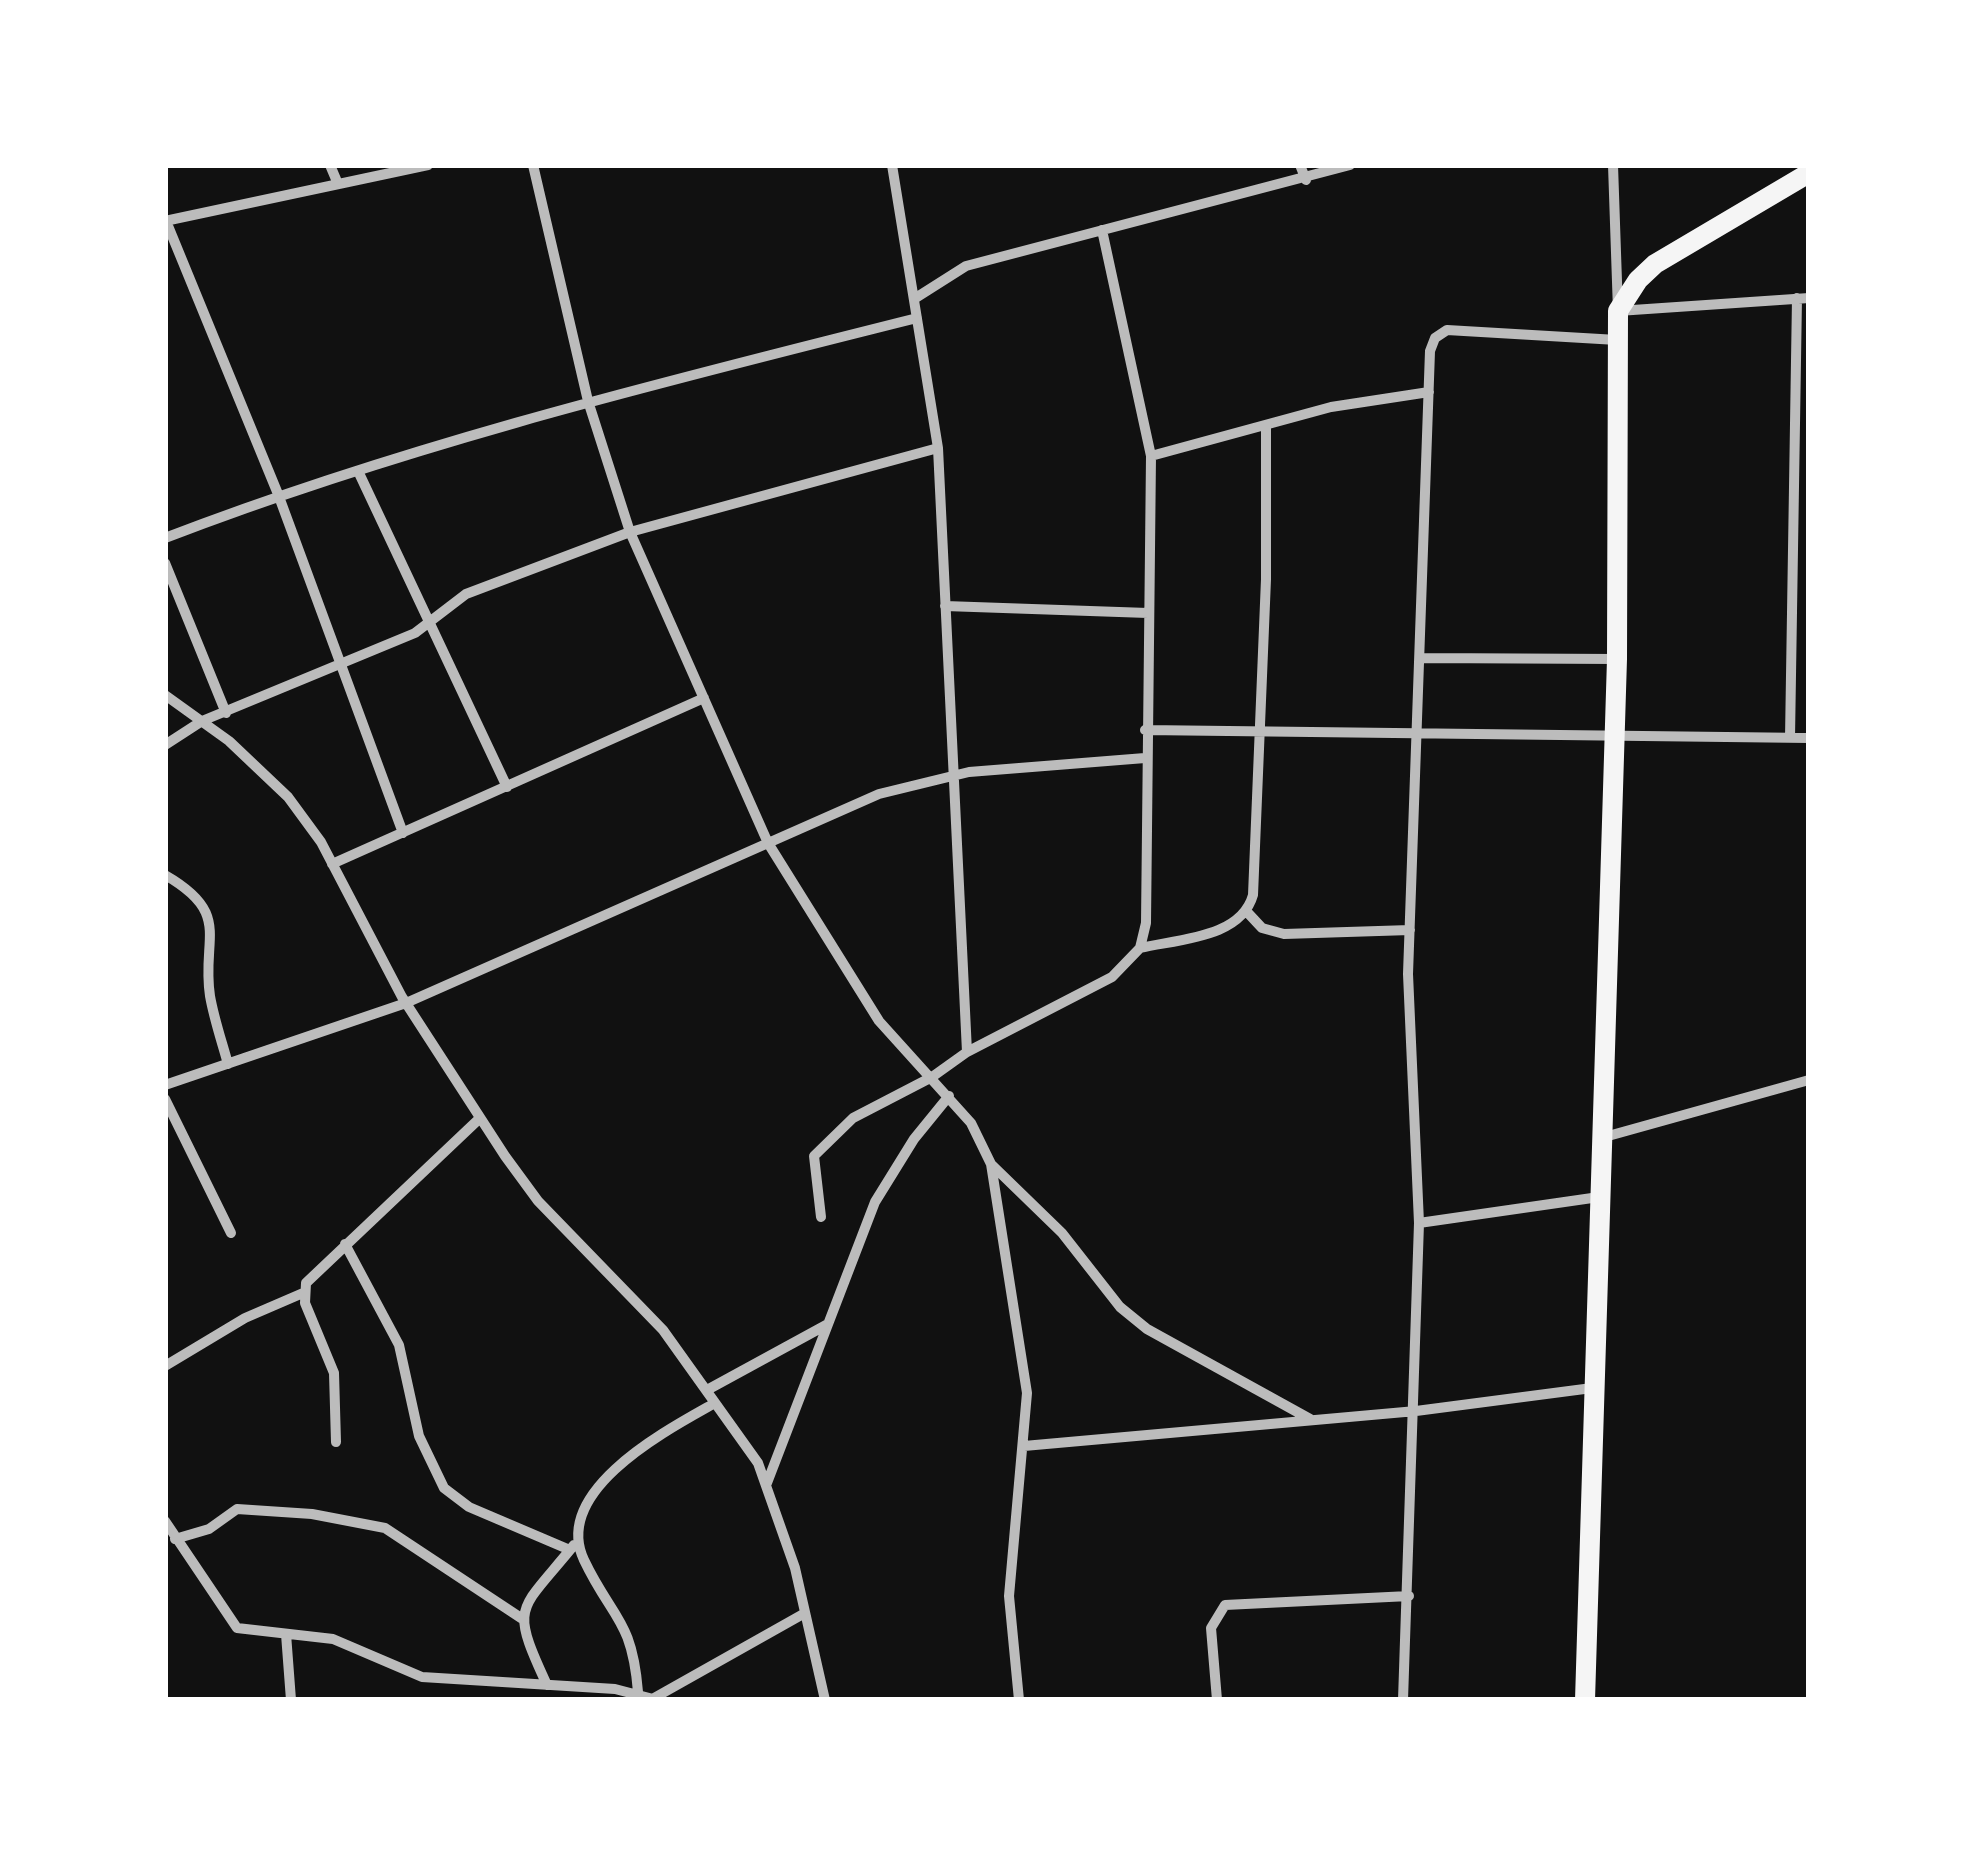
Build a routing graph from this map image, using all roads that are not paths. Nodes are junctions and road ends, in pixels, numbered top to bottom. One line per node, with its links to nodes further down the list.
1 (330, 165): 10 (street)
2 (428, 165): 10 (street)
3 (533, 165): 19 (street)
4 (892, 165): 14 (street)
5 (1300, 165): 9 (street)
6 (1350, 165): 9 (street)
7 (1613, 165): 15 (street)
8 (1809, 173): 15 (main road)
9 (1306, 180): 12 (street)
10 (338, 184): 11 (street)
11 (166, 221): 24 (street)
12 (1102, 230): 14 (street); 22 (street)
13 (1803, 298): 15 (street); 42 (street)
14 (914, 299): 16 (street)
15 (1618, 310): 17 (main road)
16 (917, 318): 19 (street); 21 (street)
17 (1616, 340): 18 (street); 32 (main road)
18 (1429, 392): 20 (street); 31 (street)
19 (588, 401): 23 (street); 25 (street)
20 (1266, 426): 22 (street); 39 (street)
21 (938, 448): 25 (street); 28 (street)
22 (1151, 456): 29 (street)
23 (358, 470): 24 (street); 30 (street)
24 (278, 494): 26 (street); 33 (street)
25 (630, 532): 30 (street); 35 (street)
26 (165, 538)
27 (165, 563): 36 (street)
28 (944, 606): 29 (street); 46 (street)
29 (1148, 613): 38 (street)
30 (431, 622): 33 (street); 47 (street)
31 (1421, 658): 32 (street); 40 (street)
32 (1617, 659): 41 (main road)
33 (341, 664): 36 (street); 48 (street)
34 (165, 695): 37 (street)
35 (704, 698): 47 (street); 49 (street)
36 (226, 713): 37 (street)
37 (202, 721): 44 (street); 50 (street)
38 (1145, 730): 39 (street); 45 (street)
39 (1260, 730): 40 (street); 52 (street)
40 (1417, 733): 41 (street); 53 (street)
41 (1613, 737): 42 (street); 64 (main road)
42 (1790, 738): 43 (street)
43 (1809, 738)
44 (165, 744)
45 (1145, 758): 46 (street); 54 (street)
46 (952, 775): 49 (street); 56 (street)
47 (507, 787): 48 (street)
48 (403, 833): 50 (street)
49 (768, 843): 55 (street); 58 (street)
50 (332, 864): 55 (street)
51 (165, 874): 57 (street)
52 (1248, 914): 53 (street); 54 (street)
53 (1410, 930): 68 (street)
54 (1140, 948): 56 (street)
55 (406, 1003): 57 (street); 63 (street)
56 (966, 1052): 58 (street)
57 (228, 1064): 60 (street)
58 (932, 1076): 61 (street); 67 (street)
59 (1809, 1080): 64 (street)
60 (165, 1084)
61 (949, 1096): 65 (street); 72 (street)
62 (165, 1099): 69 (street)
63 (479, 1119): 70 (street); 75 (street)
64 (1600, 1138): 66 (main road)
65 (992, 1164): 78 (street); 80 (street)
66 (1599, 1196): 68 (street); 74 (main road)
67 (821, 1217)
68 (1418, 1223): 77 (street)
69 (230, 1234)
70 (344, 1244): 71 (street); 85 (street)
71 (303, 1293): 73 (street); 79 (street)
72 (828, 1324): 75 (street); 81 (street)
73 (165, 1366)
74 (1592, 1388): 77 (street); 98 (main road)
75 (707, 1390): 76 (street)
76 (716, 1403): 81 (street); 84 (street)
77 (1416, 1411): 78 (street); 86 (street)
78 (1312, 1420): 80 (street)
79 (336, 1442)
80 (1024, 1446): 95 (street)
81 (767, 1483): 87 (street)
82 (165, 1522): 83 (street)
83 (174, 1539): 88 (street); 89 (street)
84 (578, 1540): 85 (street); 91 (street)
85 (570, 1550): 88 (street)
86 (1409, 1596): 96 (street); 97 (street)
87 (806, 1612): 92 (street); 94 (street)
88 (521, 1618): 90 (street)
89 (286, 1634): 90 (street); 93 (street)
90 (547, 1686): 91 (street)
91 (638, 1692): 92 (street)
92 (656, 1699)
93 (291, 1700)
94 (824, 1700)
95 (1018, 1700)
96 (1217, 1700)
97 (1403, 1700)
98 (1585, 1700)

